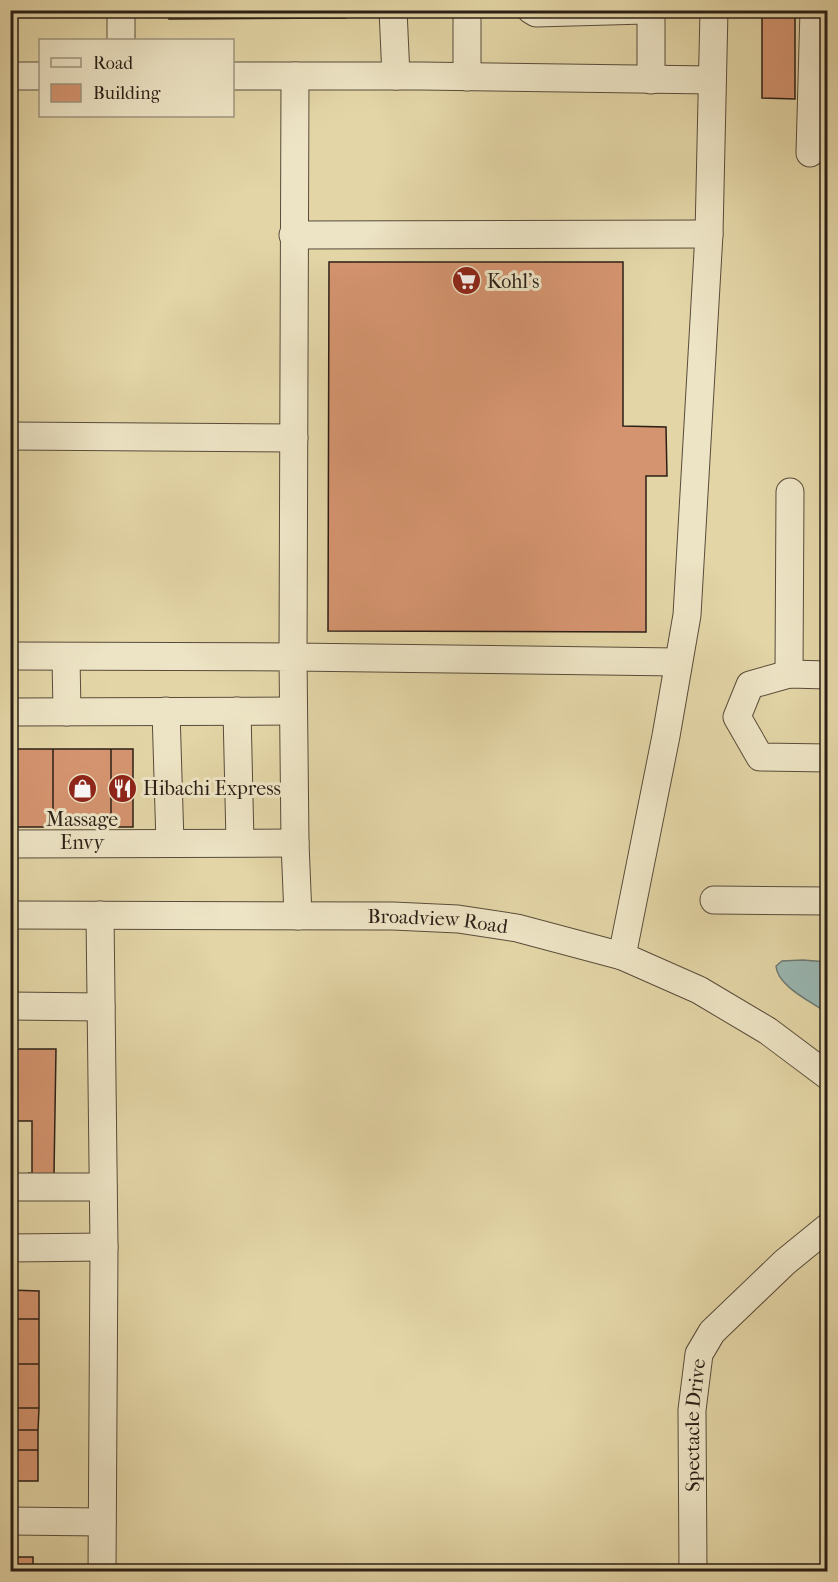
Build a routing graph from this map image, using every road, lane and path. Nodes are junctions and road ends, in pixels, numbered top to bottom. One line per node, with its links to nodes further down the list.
1 (122, 10): 9 (street)
2 (393, 10): 14 (street)
3 (467, 10): 15 (street)
4 (531, 10): 5 (street)
5 (645, 10)
6 (651, 10): 16 (street)
7 (714, 10): 17 (street)
8 (813, 10): 18 (street)
9 (121, 39)
10 (10, 76): 11 (street)
11 (39, 76)
12 (234, 76): 13 (street)
13 (295, 76): 14 (street); 20 (street)
14 (396, 76): 15 (street)
15 (467, 77): 16 (street)
16 (651, 80): 17 (street)
17 (712, 80): 19 (street)
18 (810, 153)
19 (708, 234): 20 (street); 27 (street)
20 (293, 235): 22 (street)
21 (10, 436): 22 (street)
22 (294, 438): 26 (street)
23 (790, 492): 28 (street)
24 (10, 656): 25 (street)
25 (66, 657): 26 (street); 34 (street)
26 (293, 657): 27 (street); 32 (street)
27 (678, 662): 45 (street)
28 (789, 674): 29 (street); 35 (street)
29 (828, 675)
30 (166, 711): 31 (street); 34 (street); 37 (street)
31 (237, 711): 32 (street); 36 (street)
32 (293, 711): 38 (street)
33 (10, 712): 34 (street)
34 (67, 712)
35 (828, 758)
36 (240, 842): 37 (street); 38 (street)
37 (170, 843): 39 (street)
38 (295, 843): 44 (street)
39 (10, 844)
40 (714, 900): 41 (street)
41 (828, 901)
42 (10, 915): 43 (street, Broadview Road)
43 (100, 915): 44 (street, Broadview Road); 47 (street)
44 (298, 915): 45 (street, Broadview Road)
45 (622, 956): 48 (street, Broadview Road)
46 (10, 1006): 47 (street)
47 (101, 1007): 49 (street)
48 (828, 1076)
49 (103, 1186): 50 (street); 52 (street)
50 (10, 1187)
51 (828, 1227): 57 (street, Spectacle Drive)
52 (104, 1247): 53 (street); 55 (street)
53 (10, 1248)
54 (10, 1521): 55 (street)
55 (102, 1522): 56 (street)
56 (102, 1572)
57 (693, 1572)

